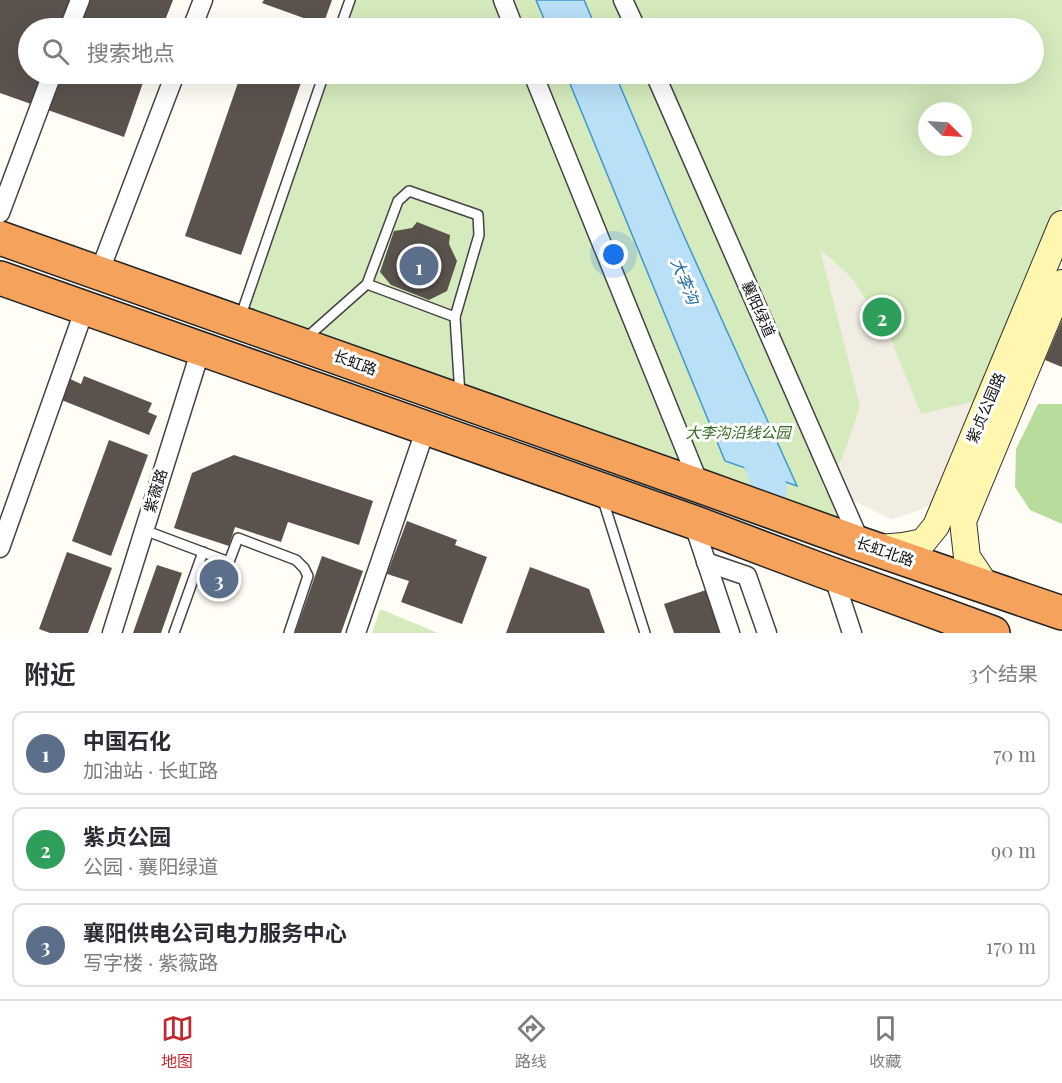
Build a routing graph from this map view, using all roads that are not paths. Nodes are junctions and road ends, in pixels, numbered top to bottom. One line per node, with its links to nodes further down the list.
1 (80, 0): 6 (street)
2 (203, 0): 7 (street)
3 (350, 0): 8 (lane)
4 (503, 0): 9 (street)
5 (623, 0): 10 (street)
6 (73, 18)
7 (196, 18)
8 (344, 18)
9 (510, 18)
10 (631, 18)
11 (48, 84): 16 (street)
12 (171, 84): 19 (street)
13 (321, 84): 25 (lane)
14 (537, 84): 30 (street)
15 (659, 84): 34 (street, 襄阳绿道)
16 (0, 213)
17 (1062, 224): 34 (street, 紫贞公园路)
18 (0, 238): 19 (highway, 长虹路)
19 (99, 273): 25 (highway, 长虹路)
20 (0, 278): 23 (highway)
21 (1062, 282): 39 (street, 紫贞公园路)
22 (367, 284): 24 (lane); 24 (lane); 26 (lane)
23 (86, 308): 27 (highway); 35 (street)
24 (455, 316): 28 (lane)
25 (239, 322): 26 (highway, 长虹路)
26 (300, 344): 28 (highway, 长虹路)
27 (201, 349): 29 (highway); 33 (street, 紫薇路)
28 (460, 401): 30 (highway, 长虹路)
29 (426, 428): 31 (highway); 44 (street)
30 (705, 487): 34 (highway, 长虹北路)
31 (600, 489): 32 (highway); 45 (lane)
32 (695, 523): 37 (street); 38 (highway)
33 (144, 530): 36 (lane); 41 (street, 紫薇路)
34 (856, 542): 39 (highway, 长虹北路)
35 (0, 548)
36 (203, 552): 42 (lane); 43 (lane)
37 (706, 562): 46 (street); 47 (street)
38 (828, 573): 48 (street); 49 (highway)
39 (987, 587): 40 (highway, 长虹北路)
40 (1062, 614)
41 (111, 633)
42 (174, 633)
43 (289, 633)
44 (356, 633)
45 (645, 633)
46 (730, 633)
47 (766, 633)
48 (852, 633)
49 (993, 633)

